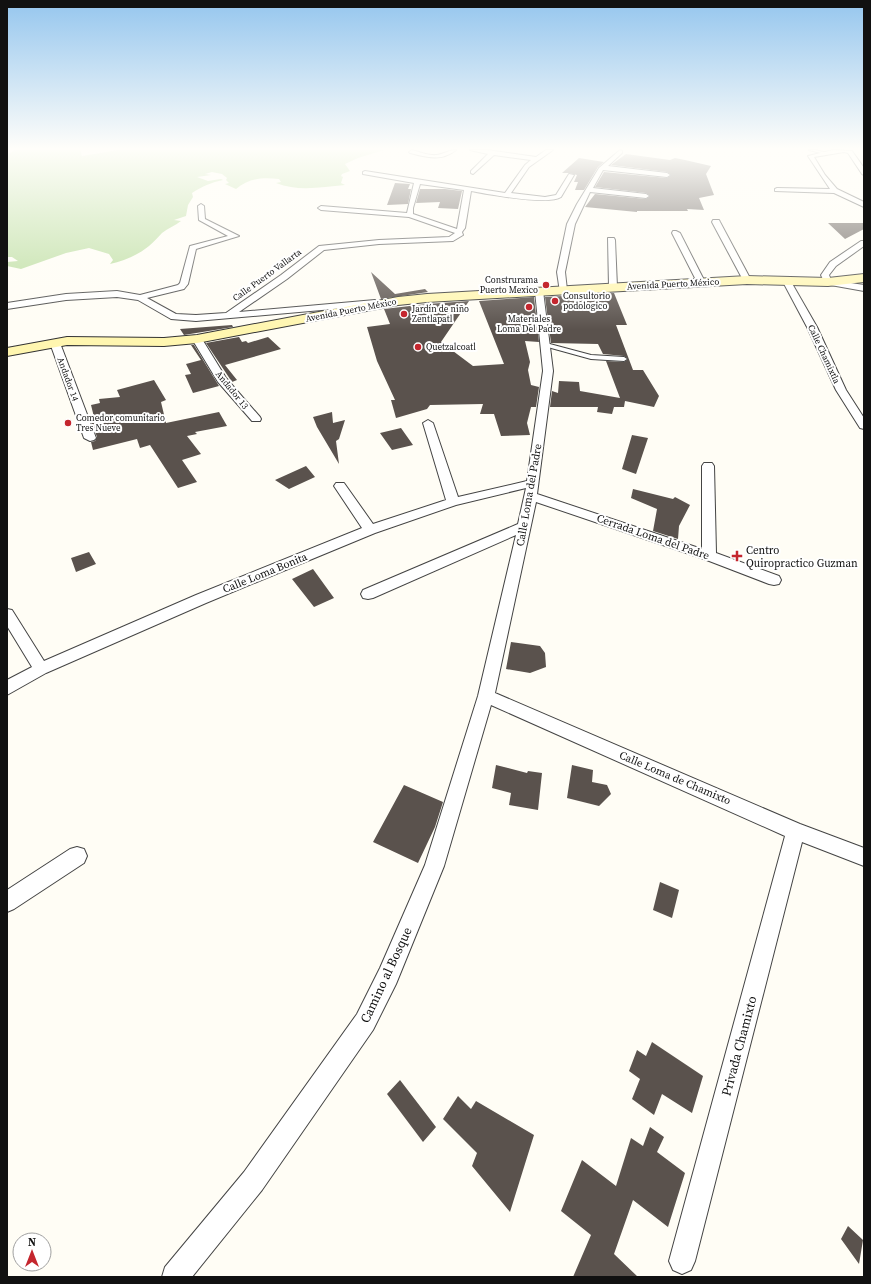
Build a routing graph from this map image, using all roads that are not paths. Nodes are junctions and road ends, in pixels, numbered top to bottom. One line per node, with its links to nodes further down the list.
1 (201, 210): 21 (street)
2 (345, 210): 6 (street)
3 (410, 210): 6 (street)
4 (464, 210): 8 (street)
5 (577, 210): 19 (street)
6 (410, 215): 8 (street)
7 (716, 222): 13 (street)
8 (458, 232): 24 (street, Calle Puerto Vallarta)
9 (676, 233): 15 (street)
10 (611, 240): 17 (street)
11 (864, 243): 16 (street)
12 (864, 278): 16 (main road, Avenida Puerto México)
13 (747, 280): 14 (main road, Avenida Puerto México); 15 (main road, Avenida Puerto México)
14 (786, 280): 16 (main road, Avenida Puerto México); 32 (street, Calle Chamixtla)
15 (701, 282): 17 (main road, Avenida Puerto México)
16 (828, 282): 18 (street)
17 (613, 287): 19 (main road, Avenida Puerto México)
18 (864, 288)
19 (563, 290): 20 (main road, Avenida Puerto México)
20 (539, 291): 22 (main road, Avenida Puerto México); 27 (street, Calle Loma del Padre)
21 (140, 298): 23 (street); 24 (street)
22 (398, 301): 24 (street); 25 (main road, Avenida Puerto México)
23 (7, 306)
24 (227, 317)
25 (197, 339): 26 (main road, Avenida Puerto México); 30 (street, Andador 13)
26 (55, 343): 28 (main road, Avenida Puerto México); 33 (street, Andador 14)
27 (546, 345): 29 (lane); 36 (street, Calle Loma del Padre)
28 (7, 352)
29 (624, 359)
30 (256, 419)
31 (428, 423): 37 (street)
32 (864, 426)
33 (90, 438)
34 (708, 466): 40 (street)
35 (340, 486): 39 (street)
36 (532, 490): 37 (street, Calle Loma Bonita); 38 (street, Calle Loma del Padre); 40 (street, Cerrada Loma del Padre)
37 (453, 502): 39 (street, Calle Loma Bonita)
38 (525, 526): 42 (street); 46 (street, Calle Loma del Padre)
39 (370, 530): 44 (street, Calle Loma Bonita)
40 (709, 556): 41 (street, Cerrada Loma del Padre)
41 (774, 580)
42 (368, 594)
43 (7, 614): 44 (street)
44 (41, 669): 45 (street, Calle Loma Bonita)
45 (7, 688)
46 (486, 696): 47 (street, Calle Loma de Chamixto); 52 (street, Camino al Bosque)
47 (796, 831): 49 (street, Calle Loma de Chamixto); 51 (street, Privada Chamixto)
48 (77, 856): 50 (street)
49 (864, 857)
50 (7, 902)
51 (682, 1261)
52 (175, 1277)

